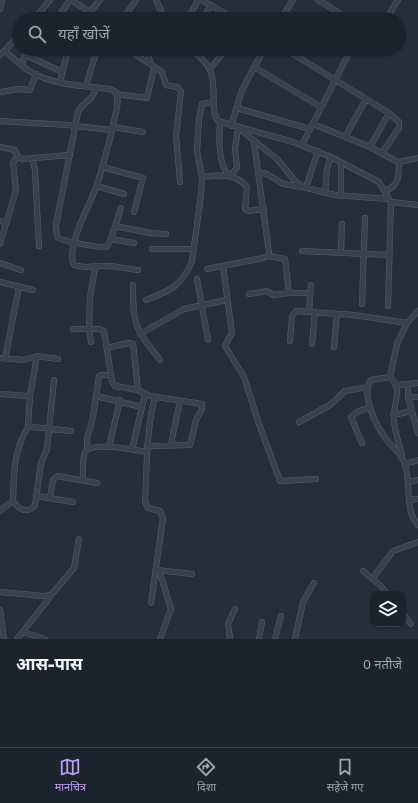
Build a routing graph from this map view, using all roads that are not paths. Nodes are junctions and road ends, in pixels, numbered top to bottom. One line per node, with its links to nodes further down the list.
1 (2, 0): 12 (street)
2 (50, 0): 13 (street)
3 (70, 0): 14 (street); 15 (street)
4 (100, 0): 15 (street)
5 (136, 0): 16 (street)
6 (156, 0): 17 (street)
7 (202, 0): 11 (street); 18 (street)
8 (292, 0): 21 (street)
9 (318, 0): 22 (street)
10 (398, 0): 23 (street)
11 (211, 5): 19 (street); 20 (street)
12 (0, 9)
13 (40, 12)
14 (62, 12)
15 (90, 12)
16 (128, 12)
17 (162, 12)
18 (193, 12)
19 (207, 12)
20 (223, 12)
21 (285, 12)
22 (338, 12)
23 (390, 12)
24 (12, 43): 25 (street)
25 (4, 51): 26 (street); 38 (street)
26 (0, 55)
27 (26, 56): 38 (street)
28 (28, 56): 42 (street)
29 (66, 56): 42 (street)
30 (95, 56): 46 (street)
31 (137, 56): 39 (street)
32 (151, 56): 39 (street)
33 (198, 56): 41 (street)
34 (220, 56): 41 (street)
35 (260, 56): 40 (street)
36 (296, 56): 44 (street)
37 (347, 56): 44 (street)
38 (22, 64): 43 (street)
39 (152, 66): 49 (street); 81 (street)
40 (254, 67): 52 (street); 53 (street)
41 (210, 69): 51 (street)
42 (62, 72): 45 (street)
43 (36, 74): 45 (street); 48 (street)
44 (335, 80): 50 (street); 52 (street)
45 (60, 82): 46 (street)
46 (86, 86): 47 (street)
47 (96, 87): 49 (street); 57 (street)
48 (0, 92)
49 (116, 94): 61 (street)
50 (366, 99): 54 (street); 63 (street)
51 (214, 102): 56 (street); 80 (street)
52 (321, 107): 59 (street)
53 (237, 108): 58 (street); 59 (street)
54 (389, 113): 67 (street); 69 (street)
55 (0, 122): 57 (street)
56 (220, 123): 58 (street); 79 (street)
57 (76, 126): 61 (street); 70 (street)
58 (231, 126): 60 (street)
59 (311, 127): 63 (street); 65 (street)
60 (239, 128): 64 (street); 65 (street); 79 (street)
61 (112, 129): 62 (street); 77 (street)
62 (143, 132)
63 (345, 137): 67 (street)
64 (254, 142): 78 (street); 83 (street)
65 (302, 145): 68 (street)
66 (0, 147): 71 (street)
67 (370, 147): 69 (street)
68 (318, 151): 72 (street); 83 (street)
69 (382, 153): 75 (street)
70 (70, 155): 73 (street); 100 (street)
71 (17, 156): 73 (street); 95 (street)
72 (331, 157): 76 (street); 85 (street)
73 (32, 158): 103 (street)
74 (418, 158): 75 (street)
75 (399, 162): 84 (street)
76 (341, 163): 84 (street); 87 (street)
77 (102, 168): 82 (street); 92 (street)
78 (259, 172): 83 (street); 91 (street)
79 (230, 175): 80 (street); 91 (street)
80 (202, 177): 105 (street)
81 (180, 182)
82 (97, 186): 86 (street); 100 (street)
83 (304, 187): 85 (street)
84 (385, 190): 88 (street)
85 (325, 193): 87 (street)
86 (124, 194)
87 (341, 196): 88 (street)
88 (390, 201): 89 (street); 109 (street)
89 (418, 205)
90 (120, 208): 97 (street)
91 (264, 209): 110 (street)
92 (134, 212)
93 (365, 218): 108 (street)
94 (0, 221): 95 (street)
95 (7, 223): 102 (street)
96 (342, 224): 107 (street)
97 (115, 226): 98 (street); 99 (street)
98 (166, 234)
99 (111, 239): 100 (street); 101 (street)
100 (75, 242): 113 (street)
101 (134, 243)
102 (0, 244)
103 (39, 246)
104 (152, 249): 105 (street)
105 (193, 249): 126 (street)
106 (302, 251): 107 (street)
107 (342, 252): 108 (street)
108 (363, 254): 109 (street); 128 (street)
109 (389, 255): 130 (street)
110 (268, 256): 112 (street); 123 (street)
111 (0, 263): 115 (street)
112 (223, 266): 114 (street); 127 (street)
113 (95, 268): 116 (street); 136 (street)
114 (207, 269)
115 (21, 270)
116 (138, 270)
117 (197, 279): 129 (street)
118 (0, 282): 121 (street)
119 (133, 285): 137 (street)
120 (311, 285): 124 (street)
121 (19, 287): 122 (street); 145 (street)
122 (33, 290)
123 (290, 293): 124 (street); 125 (street)
124 (310, 293): 132 (street)
125 (249, 294)
126 (146, 300)
127 (227, 300): 129 (street); 183 (street)
128 (362, 304)
129 (201, 305): 137 (street); 138 (street)
130 (388, 306)
131 (418, 311): 134 (street)
132 (312, 312): 133 (street); 139 (street); 141 (street)
133 (337, 314): 134 (street); 142 (street)
134 (407, 323): 149 (street)
135 (73, 329): 136 (street)
136 (89, 329): 140 (street); 143 (street)
137 (140, 334): 147 (street)
138 (208, 340)
139 (290, 341)
140 (91, 342)
141 (312, 344)
142 (334, 346)
143 (107, 348): 148 (street); 155 (street)
144 (37, 356): 145 (street); 146 (street); 158 (street)
145 (3, 359)
146 (58, 359)
147 (160, 360)
148 (111, 375): 155 (street); 159 (street)
149 (390, 376): 153 (street); 154 (street)
150 (54, 380): 171 (street)
151 (418, 383): 152 (street)
152 (408, 384): 153 (street); 162 (street)
153 (397, 385): 168 (street)
154 (368, 387): 166 (street); 169 (street)
155 (138, 390): 157 (street)
156 (0, 394): 158 (street)
157 (145, 394): 161 (street); 165 (street)
158 (30, 396): 170 (street)
159 (96, 396): 163 (street); 178 (street)
160 (418, 396): 162 (street)
161 (156, 397): 164 (street); 177 (street)
162 (408, 397): 167 (street)
163 (120, 400): 165 (street); 176 (street)
164 (180, 401): 175 (street); 175 (street)
165 (142, 407): 179 (street)
166 (370, 407): 174 (street); 180 (street)
167 (412, 411): 168 (street); 173 (street)
168 (393, 415): 180 (street)
169 (299, 422)
170 (29, 426): 171 (street); 192 (street)
171 (50, 429): 172 (street); 188 (street)
172 (71, 431)
173 (418, 433)
174 (362, 443)
175 (171, 444): 177 (street)
176 (109, 447): 178 (street); 179 (street)
177 (147, 449): 179 (street); 198 (street)
178 (87, 450): 184 (street)
179 (132, 450)
180 (402, 458): 182 (street)
181 (418, 460): 182 (street)
182 (405, 464): 186 (street)
183 (316, 479)
184 (83, 480): 187 (street); 189 (street)
185 (418, 480): 186 (street)
186 (408, 482): 191 (street)
187 (97, 483)
188 (37, 496): 189 (street); 192 (street)
189 (50, 498): 193 (street)
190 (418, 498): 191 (street)
191 (410, 500): 195 (street)
192 (13, 502): 194 (street)
193 (73, 502)
194 (0, 510)
195 (418, 525)
196 (79, 539): 205 (street)
197 (418, 542): 201 (street)
198 (158, 570): 200 (street); 206 (street); 217 (street)
199 (363, 571): 201 (street)
200 (192, 574)
201 (372, 579): 203 (street)
202 (314, 583): 221 (street)
203 (384, 591)
204 (0, 592): 205 (street)
205 (51, 595): 213 (street)
206 (151, 603)
207 (235, 609): 218 (street)
208 (0, 610): 214 (street)
209 (281, 616): 220 (street)
210 (406, 618): 212 (street)
211 (262, 622): 219 (street)
212 (411, 624)
213 (23, 632): 215 (street); 216 (street)
214 (4, 639)
215 (17, 639)
216 (45, 639)
217 (160, 639)
218 (230, 639)
219 (259, 639)
220 (275, 639)
221 (295, 639)

